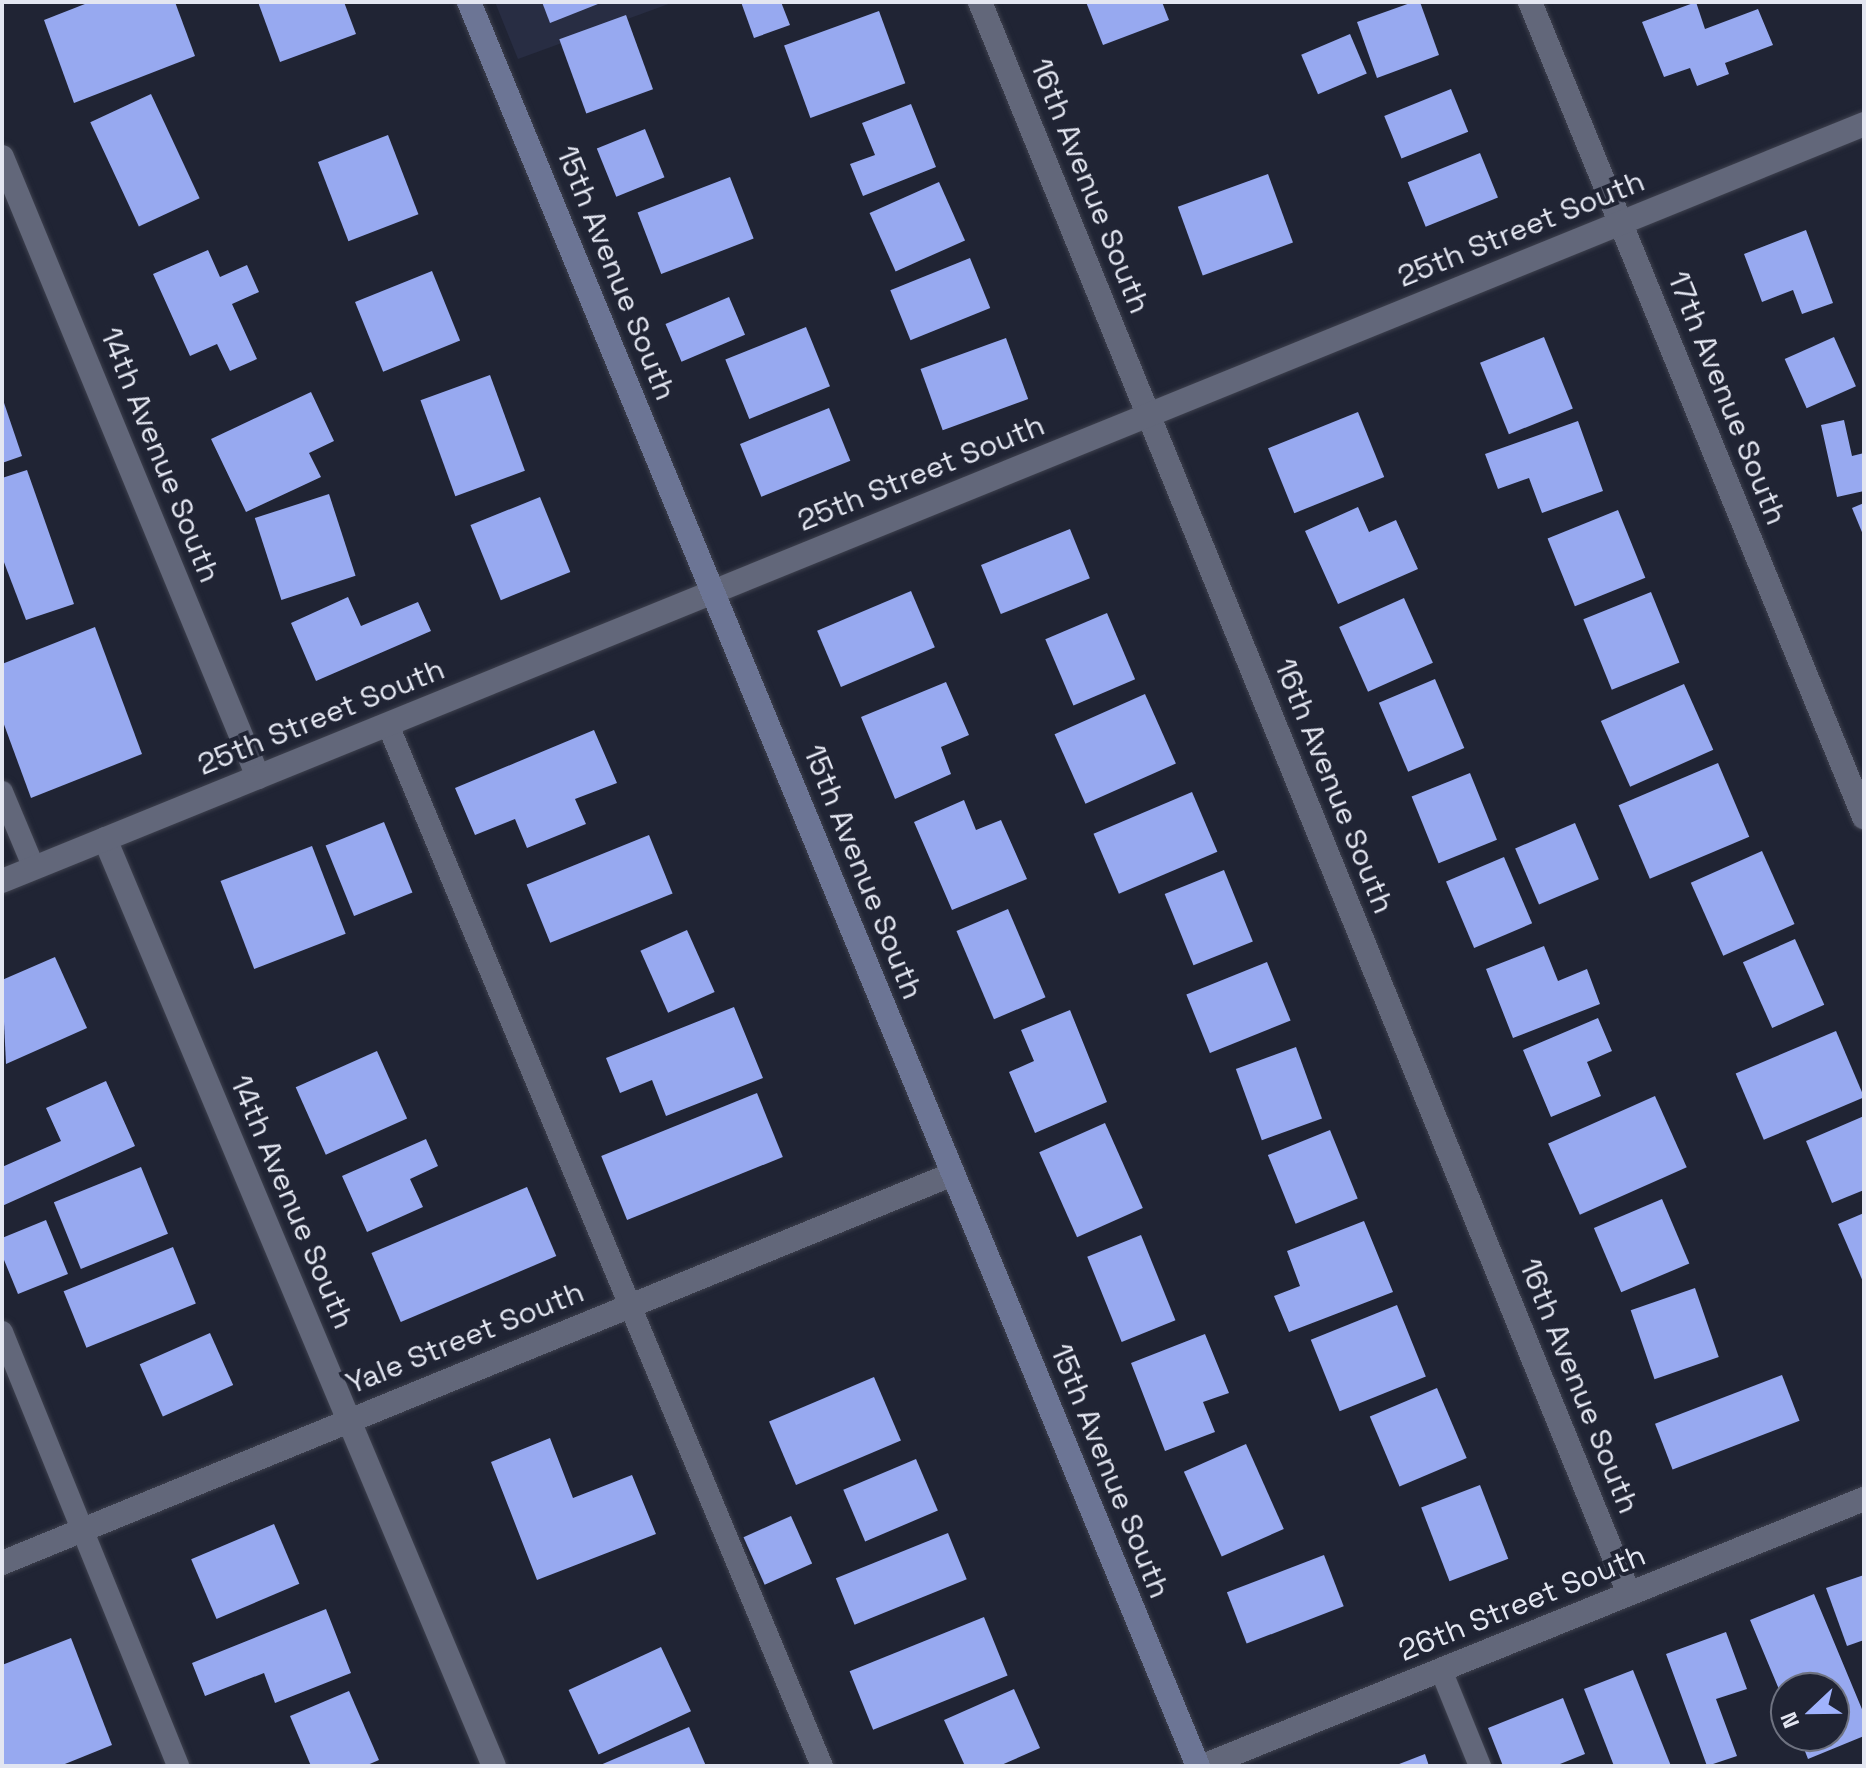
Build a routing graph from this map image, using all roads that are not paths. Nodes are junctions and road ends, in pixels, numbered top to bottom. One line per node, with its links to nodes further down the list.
1 (469, 2): 8 (street, 15th Avenue South)
2 (980, 2): 7 (street, 16th Avenue South)
3 (1530, 2): 6 (street, 17th Avenue South)
4 (1864, 124): 6 (street, 25th Street South)
5 (2, 157): 10 (street, 14th Avenue South)
6 (1621, 223): 7 (street, 25th Street South); 12 (street, 17th Avenue South)
7 (1148, 415): 8 (street, 25th Street South); 23 (street, 16th Avenue South)
8 (713, 593): 9 (street, 25th Street South); 16 (street, 15th Avenue South)
9 (388, 725): 10 (street, 25th Street South); 17 (lane)
10 (258, 777): 13 (street, 25th Street South)
11 (2, 792): 14 (lane)
12 (1864, 817)
13 (105, 839): 14 (street, 25th Street South); 19 (street, 14th Avenue South)
14 (34, 868): 15 (street, 25th Street South)
15 (2, 881)
16 (953, 1174): 17 (street, Yale Street South); 28 (street, 15th Avenue South)
17 (629, 1306): 19 (street, Yale Street South); 27 (lane)
18 (2, 1332): 21 (lane)
19 (349, 1421): 21 (street, Yale Street South); 26 (street, 14th Avenue South)
20 (1864, 1499): 23 (street, 26th Street South)
21 (83, 1530): 22 (street, Yale Street South); 25 (lane)
22 (2, 1563)
23 (1629, 1594): 24 (street, 26th Street South)
24 (1441, 1670): 28 (street, 26th Street South); 29 (lane)
25 (178, 1766)
26 (494, 1766)
27 (822, 1766)
28 (1200, 1766)
29 (1480, 1766)

